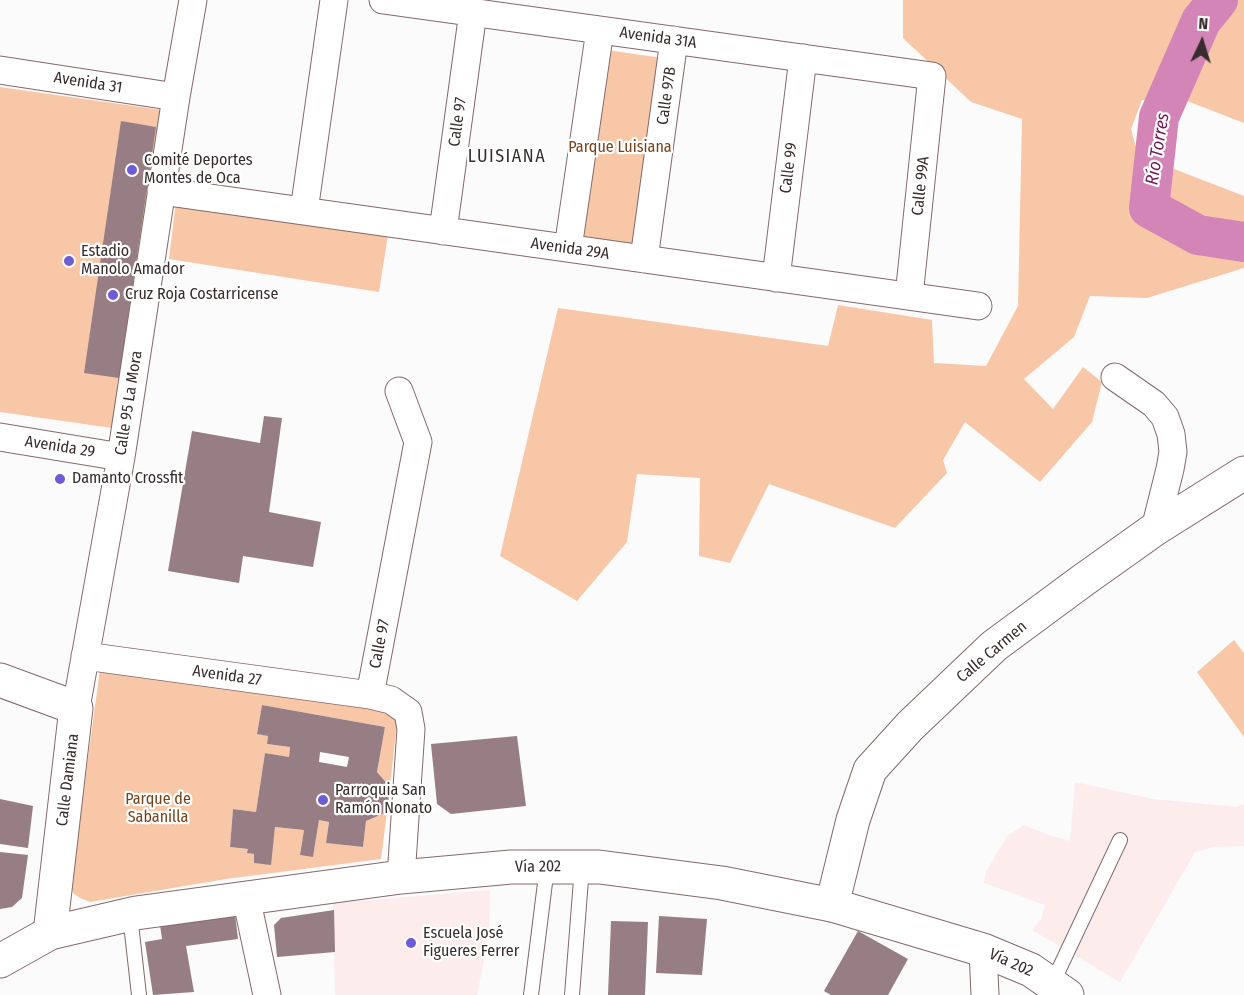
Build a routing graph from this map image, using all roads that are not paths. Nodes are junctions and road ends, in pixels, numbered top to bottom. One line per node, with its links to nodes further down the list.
1 (193, 0): 10 (street, Calle 95 La Mora)
2 (334, 0): 12 (street)
3 (383, 0): 4 (street, Avenida 31A)
4 (472, 12): 5 (street, Avenida 31A); 13 (street, Calle 97)
5 (600, 30): 6 (street, Avenida 31A); 14 (street)
6 (674, 40): 7 (street, Avenida 31A); 15 (street, Calle 97B)
7 (803, 58): 9 (street, Avenida 31A); 16 (street, Calle 99)
8 (0, 70): 10 (street, Avenida 31)
9 (932, 76): 17 (street, Calle 99A)
10 (176, 97): 11 (street, Calle 95 La Mora)
11 (161, 191): 12 (street, Avenida 29A); 22 (street, Calle 95 La Mora)
12 (304, 211): 13 (street, Avenida 29A)
13 (443, 231): 14 (street, Avenida 29A)
14 (568, 248): 15 (street, Avenida 29A)
15 (644, 259): 16 (street, Avenida 29A)
16 (776, 278): 17 (street, Avenida 29A)
17 (909, 296): 18 (street, Avenida 29A)
18 (978, 306)
19 (1115, 377): 24 (street)
20 (399, 391): 27 (street, Calle 97)
21 (0, 437): 22 (street, Avenida 29)
22 (121, 457): 25 (street, Calle 95 La Mora)
23 (1244, 473): 24 (main road, Calle Carmen)
24 (1155, 529): 34 (main road, Calle Carmen)
25 (85, 656): 27 (street, Avenida 27); 28 (street, Calle 95 La Mora)
26 (0, 680): 28 (main road)
27 (370, 695): 32 (street)
28 (76, 708): 36 (main road, Calle Damiana)
29 (1120, 840): 39 (lane)
30 (547, 867): 31 (main road, Vía 202); 32 (main road, Vía 202); 42 (lane)
31 (582, 867): 34 (main road, Vía 202); 43 (lane)
32 (401, 877): 33 (main road, Vía 202)
33 (246, 897): 35 (main road, Vía 202); 41 (street)
34 (832, 905): 37 (main road, Vía 202)
35 (130, 915): 36 (main road, Vía 202); 40 (lane)
36 (50, 933): 38 (main road, Vía 202)
37 (983, 950): 39 (main road, Vía 202); 44 (street)
38 (0, 961)
39 (1060, 990)
40 (139, 995)
41 (267, 995)
42 (531, 995)
43 (572, 995)
44 (985, 995)

